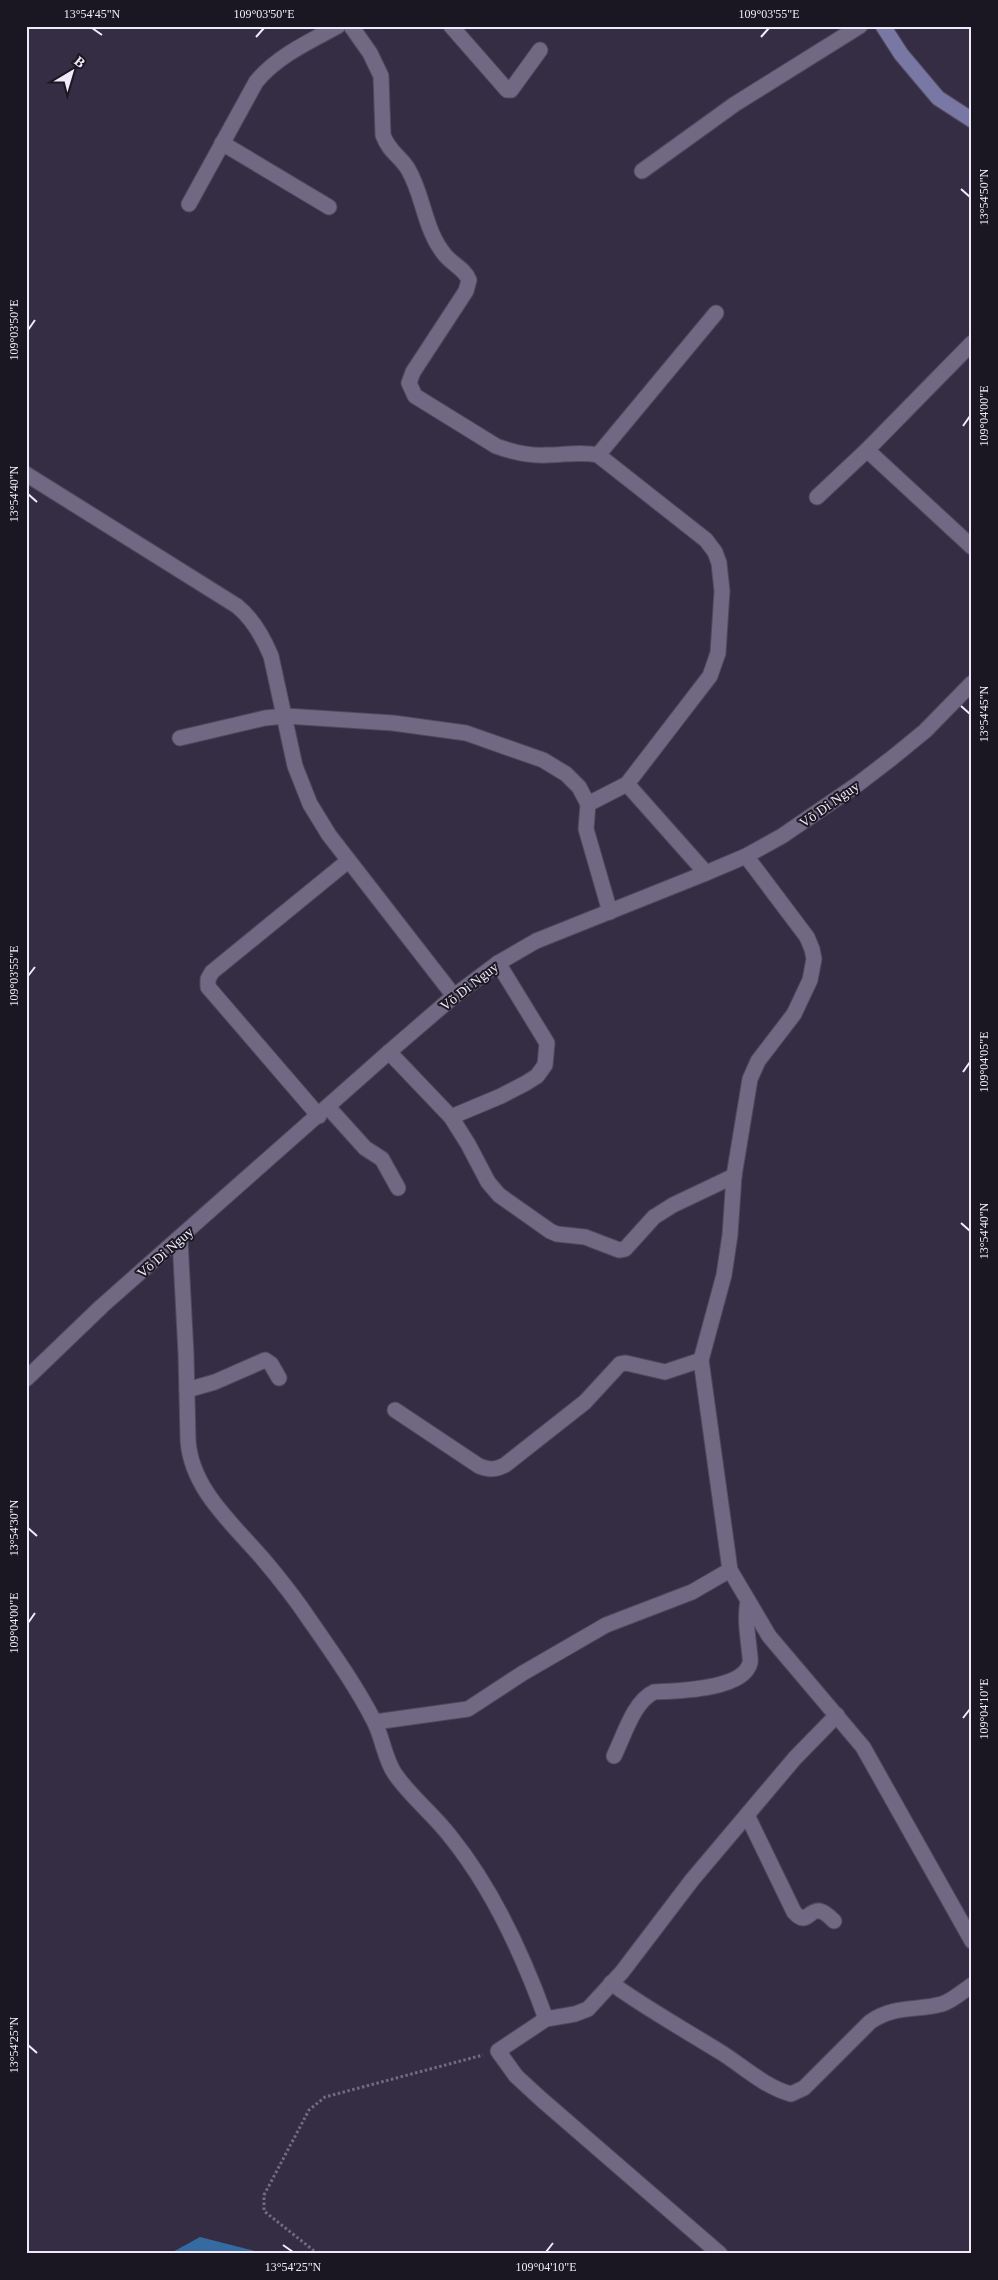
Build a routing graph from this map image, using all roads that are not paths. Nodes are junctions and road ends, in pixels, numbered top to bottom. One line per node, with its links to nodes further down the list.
1 (338, 26): 8 (street)
2 (351, 26): 15 (street)
3 (452, 26): 6 (street)
4 (860, 26): 9 (street)
5 (883, 26): 7 (street)
6 (540, 50)
7 (972, 120)
8 (222, 144): 10 (street); 11 (street)
9 (642, 171)
10 (189, 204)
11 (330, 207)
12 (716, 313): 15 (street)
13 (972, 342): 14 (street)
14 (867, 450): 17 (street); 18 (street)
15 (598, 455): 22 (street)
16 (26, 474): 20 (street)
17 (817, 497)
18 (972, 547)
19 (972, 683): 24 (street, Võ Di Nguy)
20 (286, 716): 21 (street); 23 (street); 25 (street)
21 (180, 738)
22 (627, 784): 23 (street); 26 (street)
23 (588, 804): 27 (street)
24 (746, 856): 26 (street, Võ Di Nguy); 33 (street)
25 (348, 861): 29 (street); 31 (street)
26 (706, 873): 27 (street, Võ Di Nguy)
27 (610, 912): 28 (street, Võ Di Nguy)
28 (498, 962): 29 (street, Võ Di Nguy); 32 (street)
29 (454, 996): 30 (street, Võ Di Nguy)
30 (389, 1052): 31 (street, Võ Di Nguy); 32 (street)
31 (324, 1111): 34 (street); 35 (street, Võ Di Nguy)
32 (451, 1117): 33 (street)
33 (734, 1176): 36 (street)
34 (398, 1188)
35 (180, 1239): 38 (street, Võ Di Nguy); 39 (street)
36 (701, 1360): 40 (street); 41 (street)
37 (279, 1378): 39 (street)
38 (26, 1379)
39 (187, 1390): 44 (street)
40 (396, 1410)
41 (730, 1570): 42 (street); 44 (street)
42 (748, 1601): 43 (street); 45 (street)
43 (838, 1715): 46 (street); 48 (street)
44 (375, 1722): 51 (street)
45 (614, 1756)
46 (747, 1815): 47 (street); 49 (street)
47 (834, 1921)
48 (972, 1941)
49 (611, 1983): 50 (street); 51 (street)
50 (972, 1985)
51 (546, 2019): 52 (street)
52 (720, 2254)

